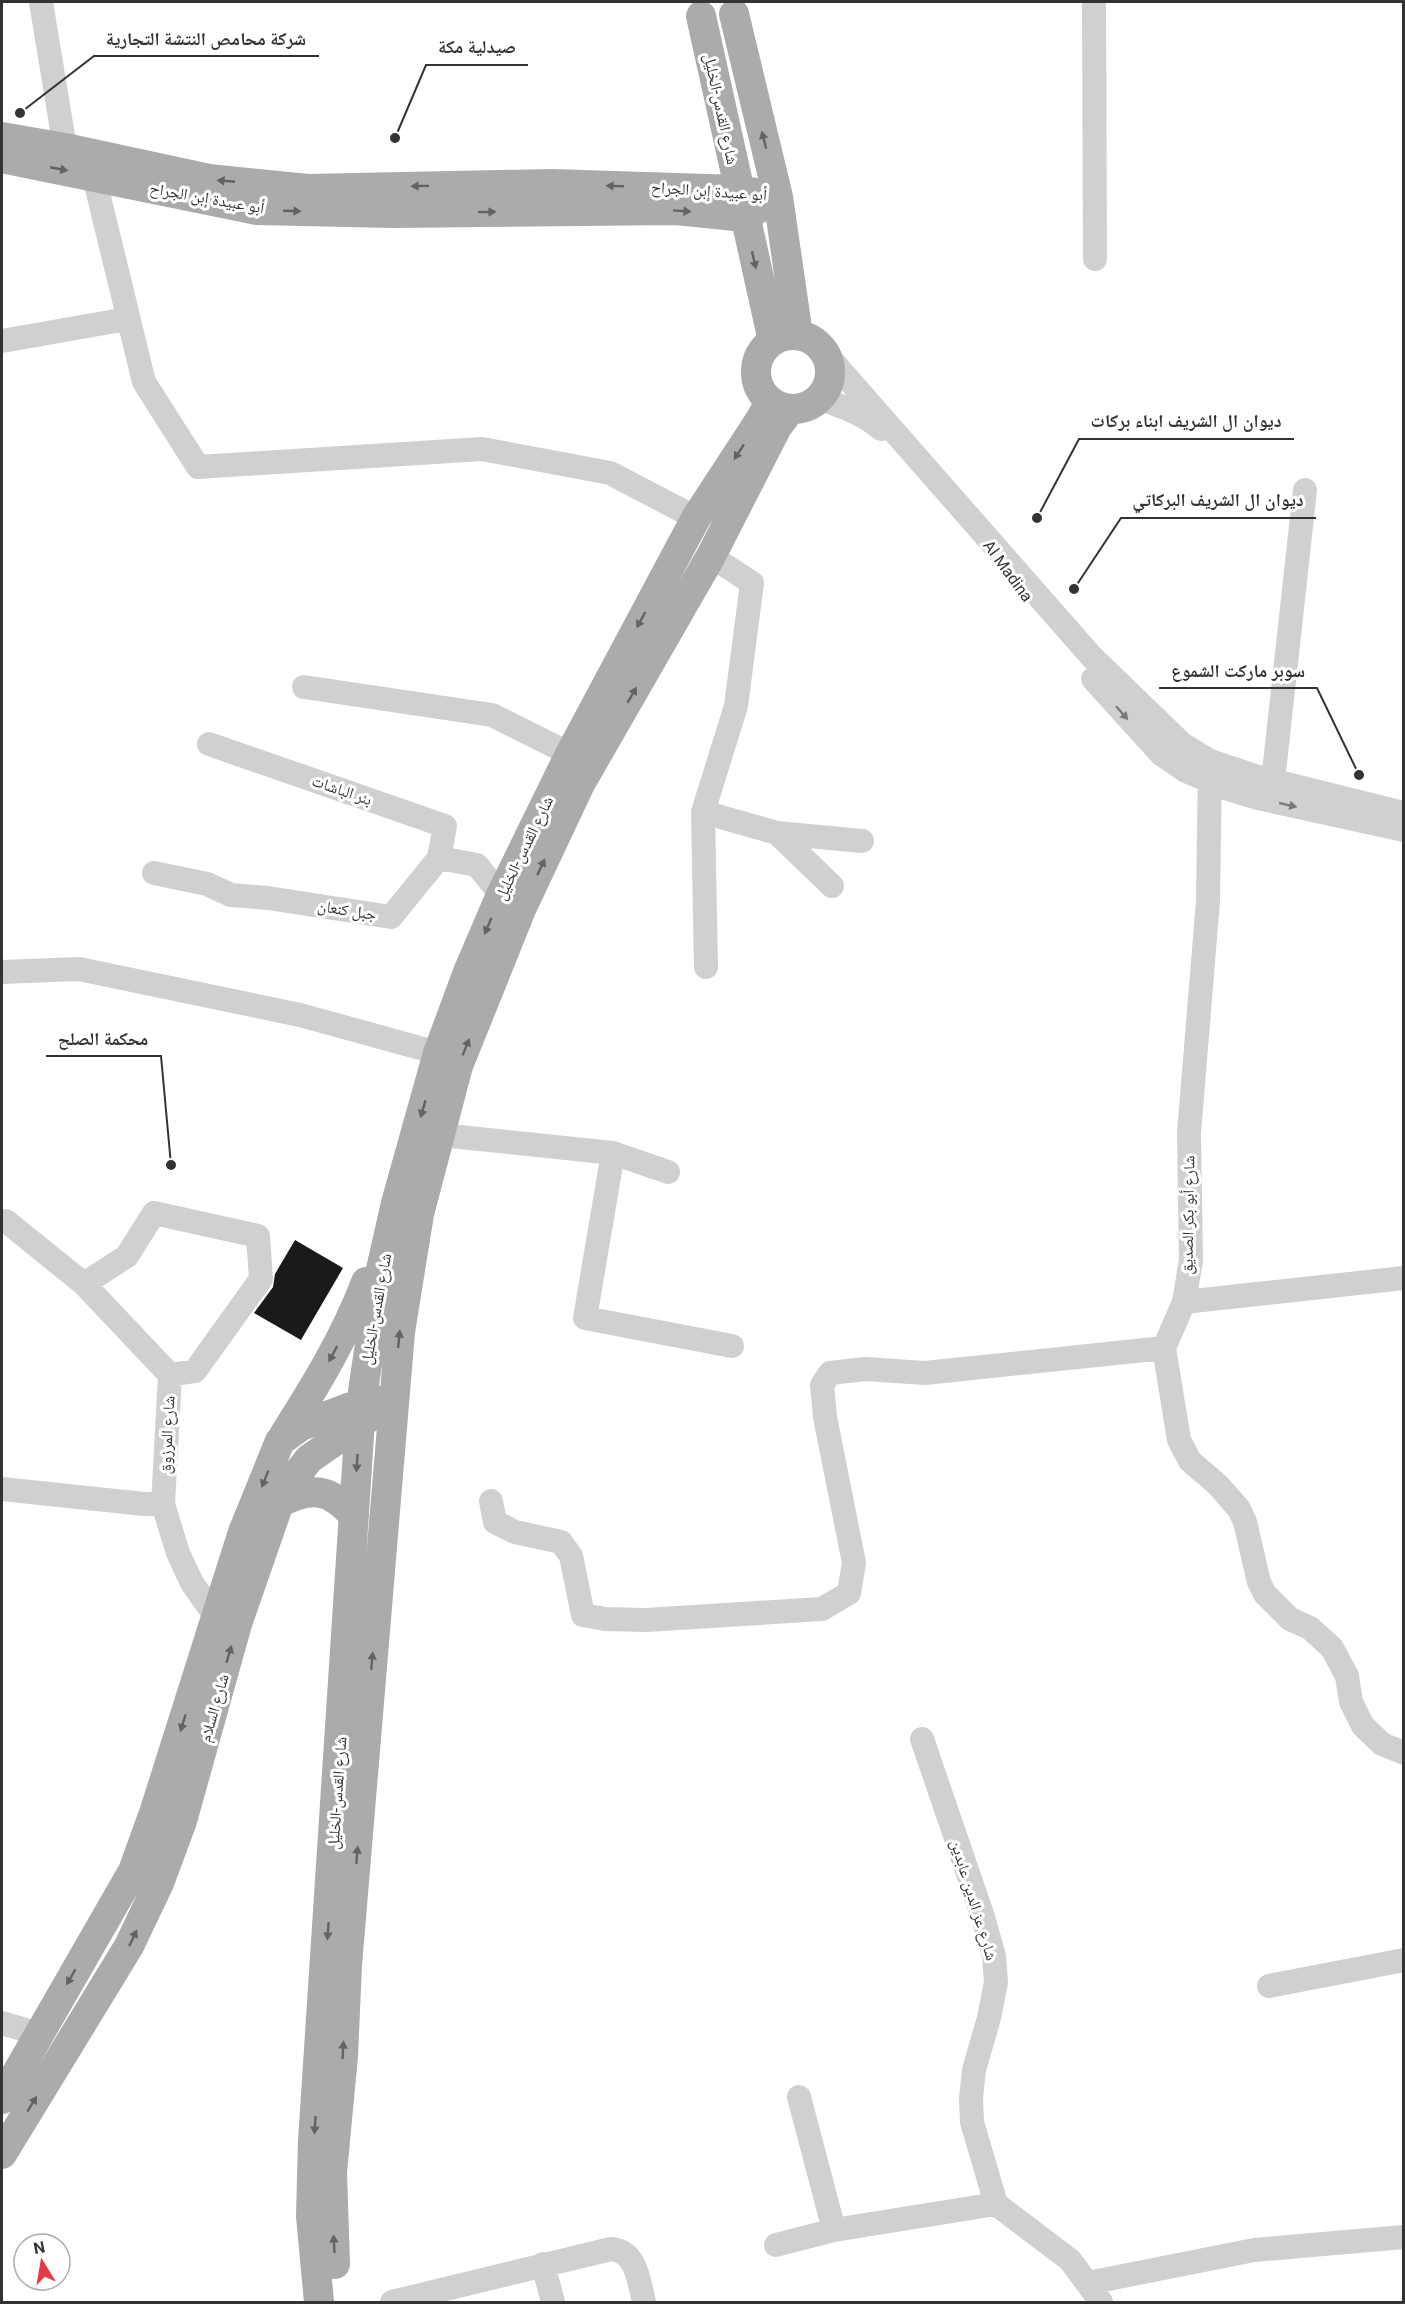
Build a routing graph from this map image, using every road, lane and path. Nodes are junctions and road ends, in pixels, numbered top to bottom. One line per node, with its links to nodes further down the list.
1 (41, 2): 7 (street)
2 (1094, 2): 10 (street)
3 (742, 8): 4 (main road); 8 (main road, شارع القدس-الخليل, one-way to 3)
4 (691, 9): 9 (main road, شارع القدس-الخليل)
5 (2, 136): 7 (main road, أبو عبيدة إبن الجراح)
6 (2, 158): 7 (main road, أبو عبيدة إبن الجراح, one-way to 7)
7 (83, 159): 9 (main road, أبو عبيدة إبن الجراح); 11 (street)
8 (778, 196): 9 (main road, أبو عبيدة إبن الجراح); 12 (main road, شارع القدس-الخليل)
9 (741, 203): 12 (main road, شارع القدس-الخليل, one-way to 12)
10 (1095, 259)
11 (127, 320): 13 (street); 19 (street)
12 (786, 338): 14 (main road); 16 (main road)
13 (2, 341)
14 (827, 355): 15 (main road); 17 (street)
15 (820, 399): 16 (main road); 17 (street)
16 (780, 406): 19 (main road, شارع القدس-الخليل, one-way to 19); 20 (main road, شارع القدس-الخليل)
17 (920, 462): 24 (street, Al Madina)
18 (1305, 490): 25 (street)
19 (696, 518): 23 (main road, شارع القدس-الخليل, one-way to 23)
20 (711, 556): 26 (street); 38 (main road, شارع القدس-الخليل, one-way to 20)
21 (304, 687): 23 (street)
22 (208, 744): 31 (street, بئر الباشات)
23 (570, 754): 34 (main road, شارع القدس-الخليل)
24 (1210, 771): 25 (street, Al Madina); 28 (street, Al Madina, one-way to 28); 45 (street, شارع أبو بكر الصديق)
25 (1274, 781): 27 (street, Al Madina)
26 (703, 812): 29 (street); 35 (street)
27 (1404, 813)
28 (1404, 830)
29 (777, 833): 30 (street); 33 (street)
30 (861, 841)
31 (439, 858): 32 (street, جبل كنعان); 34 (street)
32 (154, 873)
33 (832, 886)
34 (501, 895): 37 (main road, شارع القدس-الخليل, one-way to 37)
35 (706, 967)
36 (2, 972): 37 (street)
37 (438, 1053): 41 (main road, شارع القدس-الخليل, one-way to 41)
38 (441, 1135): 39 (street); 49 (main road, شارع القدس-الخليل, one-way to 38)
39 (613, 1153): 40 (street); 46 (street)
40 (668, 1172)
41 (396, 1203): 50 (main road, شارع القدس-الخليل); 51 (main road, شارع السلام, one-way to 51)
42 (2, 1221): 44 (street, شارع المرزوق)
43 (1404, 1278): 45 (street)
44 (84, 1284): 48 (street, شارع المرزوق); 48 (street)
45 (1184, 1302): 47 (street, شارع أبو بكر الصديق)
46 (732, 1346)
47 (1164, 1348): 53 (street); 59 (street)
48 (170, 1375): 55 (street, شارع المرزوق)
49 (394, 1397): 50 (main road, شارع السلام); 74 (main road, شارع القدس-الخليل, one-way to 49)
50 (360, 1415): 51 (main road, شارع السلام); 54 (main road, شارع السلام); 56 (main road, شارع القدس-الخليل, one-way to 56)
51 (280, 1441): 57 (main road, شارع السلام, one-way to 57)
52 (2, 1489): 55 (street)
53 (490, 1501)
54 (279, 1503): 56 (main road); 57 (main road, شارع السلام)
55 (163, 1504): 57 (street, شارع المرزوق)
56 (354, 1516): 73 (main road, شارع القدس-الخليل, one-way to 73)
57 (226, 1621): 63 (main road, شارع السلام, one-way to 63); 66 (main road, شارع السلام, one-way to 57)
58 (922, 1739): 67 (street, شارع عز الدين عابدين)
59 (1404, 1753)
60 (1404, 1960): 61 (street)
61 (1269, 1986)
62 (2, 2023): 63 (street)
63 (39, 2034): 65 (main road, شارع السلام)
64 (799, 2097): 68 (street)
65 (2, 2098)
66 (2, 2154)
67 (996, 2204): 68 (street); 72 (street)
68 (834, 2230): 70 (street)
69 (1404, 2237): 72 (street)
70 (776, 2245)
71 (543, 2264): 75 (street); 76 (street); 77 (street)
72 (1094, 2293)
73 (319, 2302)
74 (339, 2302)
75 (392, 2302)
76 (553, 2302)
77 (644, 2302)

